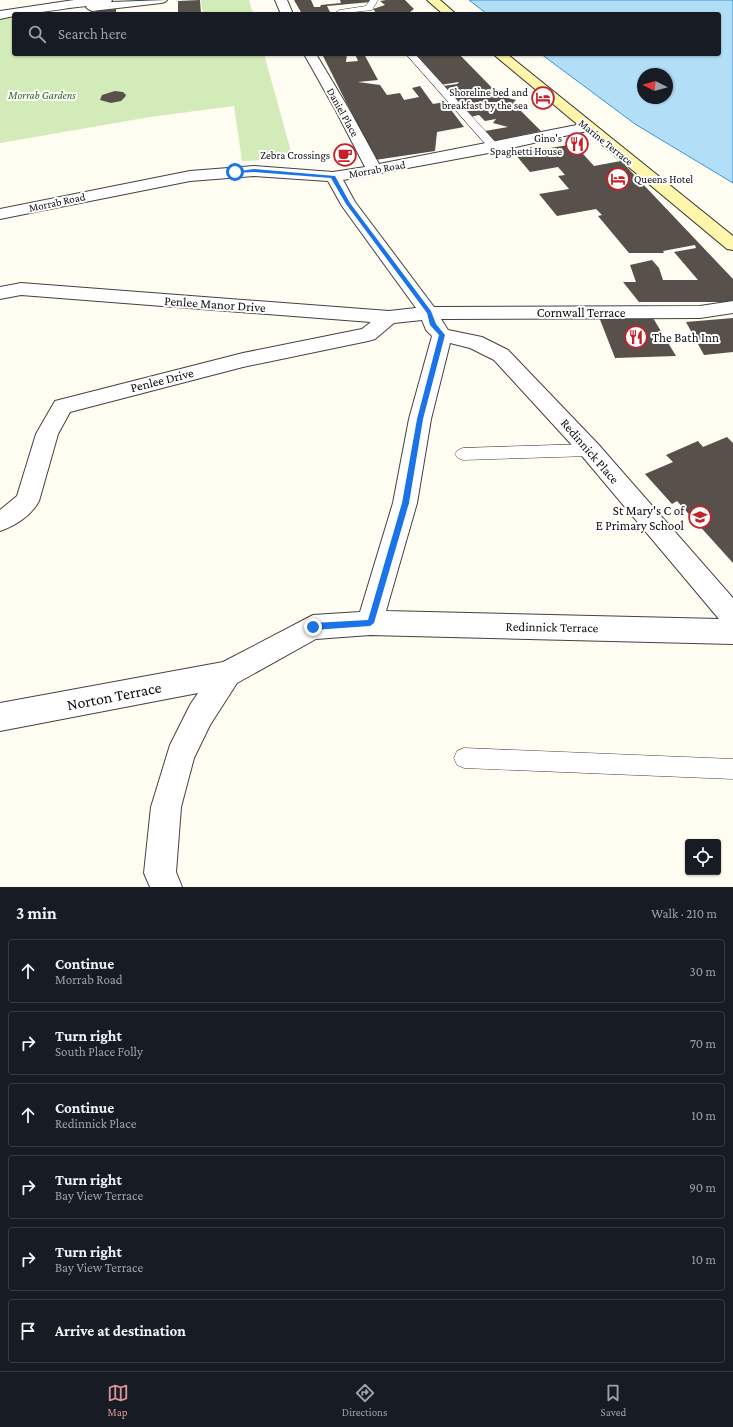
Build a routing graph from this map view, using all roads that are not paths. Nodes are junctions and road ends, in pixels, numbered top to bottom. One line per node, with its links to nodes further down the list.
1 (106, 0): 8 (street)
2 (161, 0): 6 (street)
3 (281, 0): 9 (street)
4 (374, 0): 7 (lane)
5 (433, 0): 11 (street)
6 (82, 10)
7 (371, 11): 10 (lane)
8 (19, 12)
9 (286, 12)
10 (340, 12)
11 (448, 12)
12 (12, 13): 13 (street)
13 (0, 15)
14 (311, 56): 19 (street, Daniel Place)
15 (412, 56): 18 (lane)
16 (501, 56): 17 (street, Marine Terrace)
17 (587, 127): 18 (street, Morrab Road); 22 (street, Marine Terrace)
18 (494, 147): 19 (street, Morrab Road)
19 (374, 170): 20 (street, Morrab Road)
20 (333, 177): 21 (street, Morrab Road); 25 (street)
21 (0, 214)
22 (733, 245)
23 (0, 293): 26 (street, Penlee Manor Drive)
24 (733, 307): 25 (street, Cornwall Terrace)
25 (429, 313): 26 (street, Penlee Manor Drive); 27 (street)
26 (389, 317): 30 (street, Penlee Drive)
27 (442, 335): 28 (street, Redinnick Place); 32 (street)
28 (590, 450): 29 (lane); 31 (street, Redinnick Place)
29 (463, 454)
30 (0, 521)
31 (733, 617)
32 (370, 623): 33 (street, Redinnick Terrace); 34 (street, Redinnick Terrace)
33 (733, 632)
34 (227, 674): 35 (street, Norton Terrace); 38 (street)
35 (0, 717)
36 (464, 758): 37 (lane)
37 (733, 769)
38 (166, 887)

